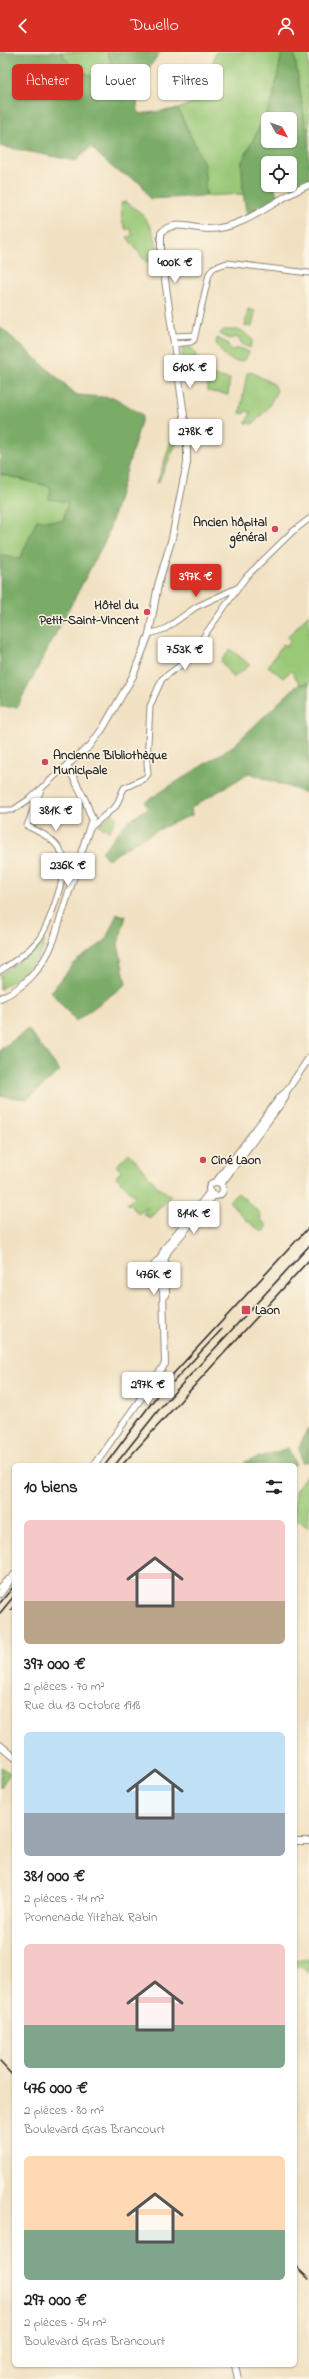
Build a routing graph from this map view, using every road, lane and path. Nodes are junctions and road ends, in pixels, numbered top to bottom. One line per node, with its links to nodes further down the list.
1 (309, 185): 3 (main road)
2 (309, 273): 4 (street)
3 (174, 335): 4 (street); 5 (main road)
4 (195, 335): 5 (street)
5 (175, 344): 8 (main road)
6 (309, 519): 7 (street)
7 (241, 585): 8 (street); 14 (street)
8 (149, 634): 9 (main road)
9 (67, 765): 10 (street); 14 (main road)
10 (42, 787): 11 (street); 13 (street)
11 (27, 800): 12 (street); 13 (street)
12 (0, 810)
13 (32, 813): 15 (street)
14 (91, 827): 16 (main road)
15 (0, 971)
16 (0, 998)
17 (309, 1058): 18 (main road)
18 (286, 1092): 19 (main road); 19 (main road)
19 (218, 1183): 20 (main road); 20 (main road)
20 (212, 1194): 21 (main road)
21 (161, 1261): 22 (main road); 23 (main road)
22 (166, 1271): 23 (main road); 24 (main road)
23 (157, 1274): 24 (main road)
24 (165, 1335): 25 (main road)
25 (95, 1463)
26 (12, 1577): 28 (main road)
27 (12, 1578): 29 (main road)
28 (0, 1587)
29 (0, 1594)
30 (0, 1745): 31 (main road)
31 (12, 1755)
32 (297, 1841): 33 (main road)
33 (309, 1841)
34 (235, 2367): 35 (main road)
35 (238, 2379)

